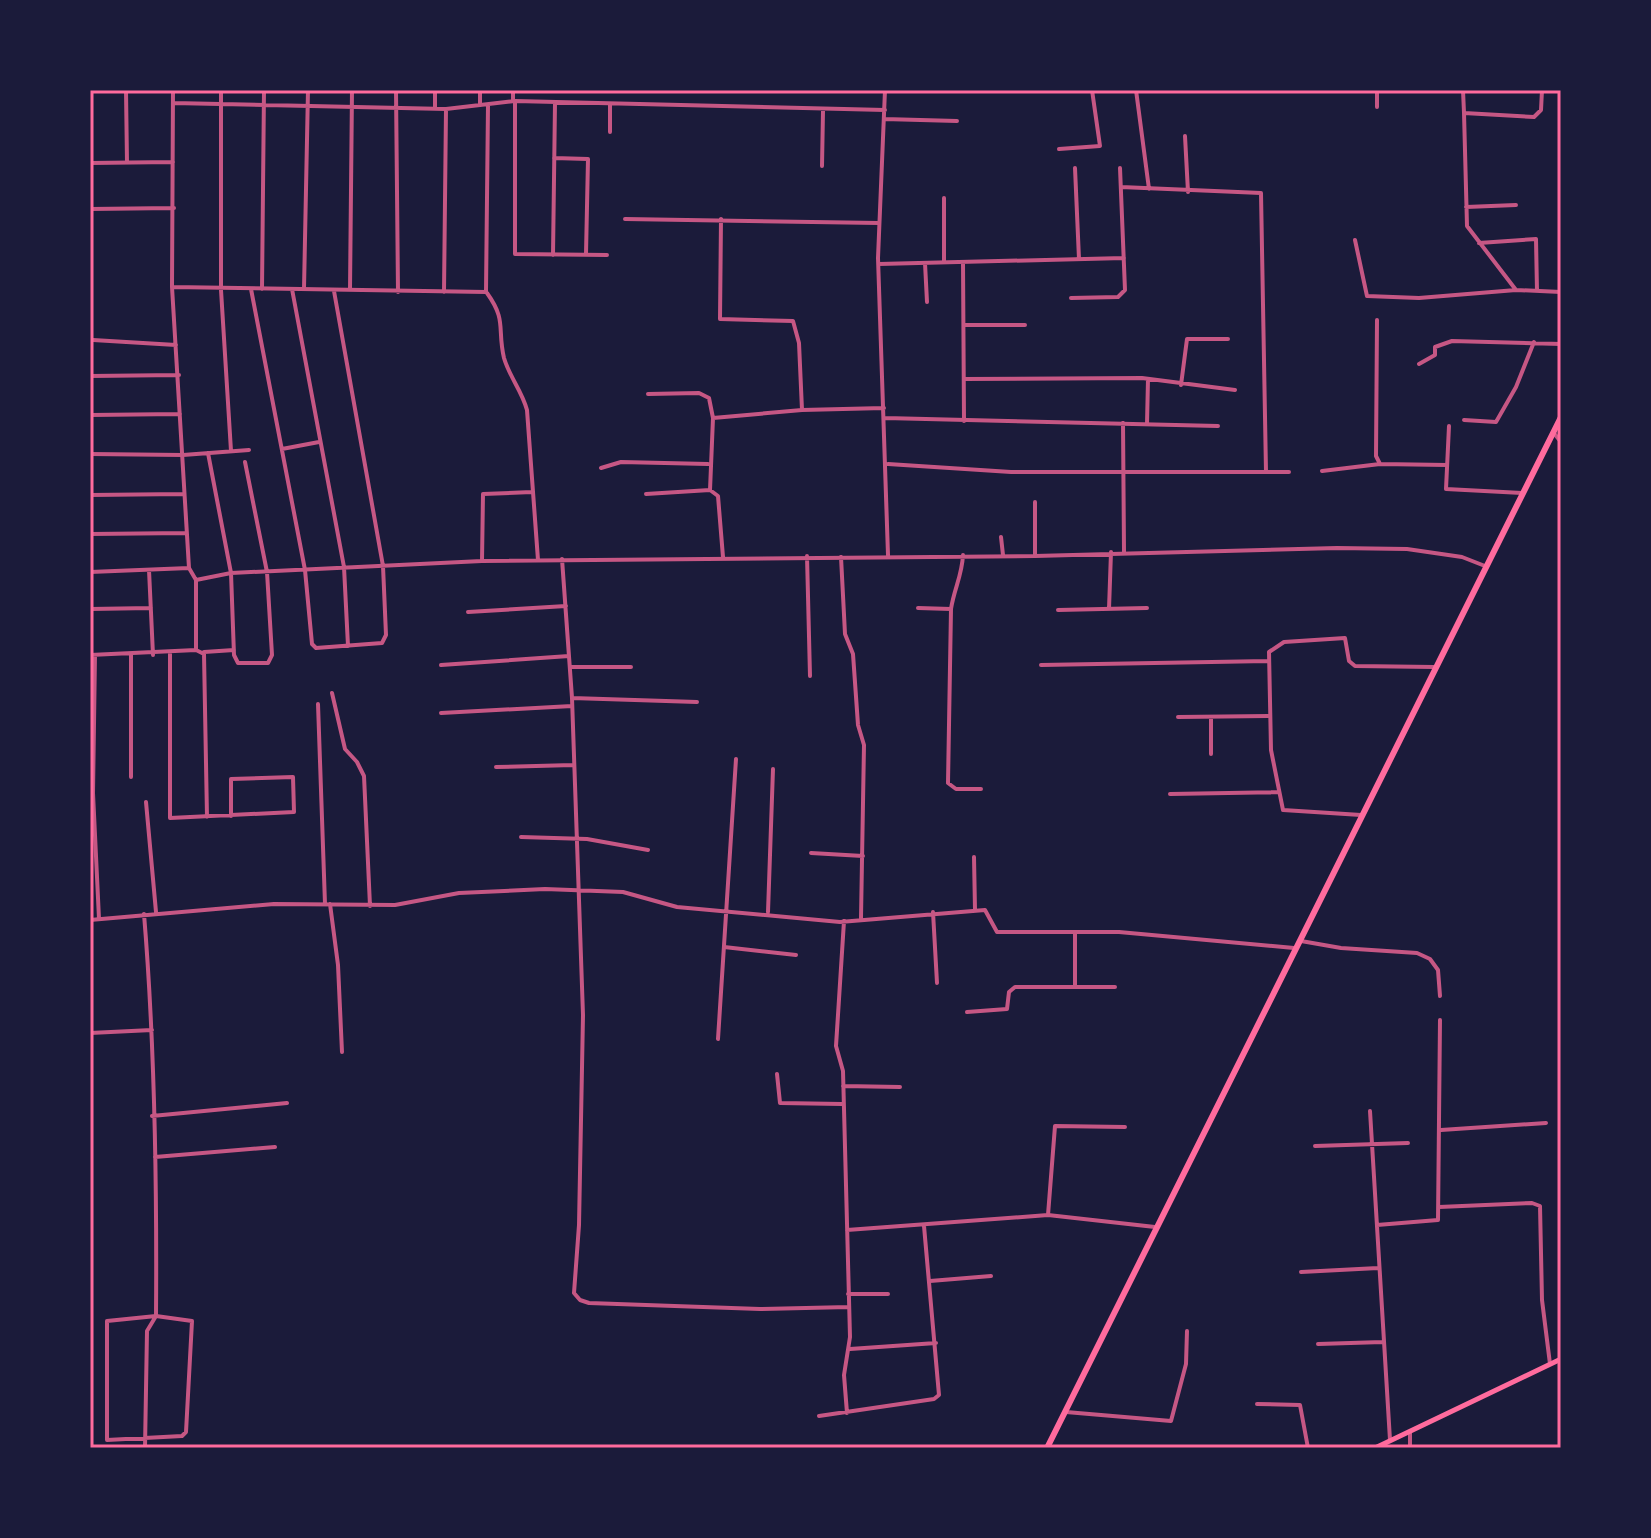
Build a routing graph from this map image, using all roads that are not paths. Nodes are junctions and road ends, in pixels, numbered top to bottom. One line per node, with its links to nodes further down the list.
1 (126, 90): 42 (street)
2 (173, 90): 18 (street)
3 (221, 90): 19 (street)
4 (264, 90): 21 (street)
5 (308, 90): 22 (street)
6 (352, 90): 26 (street)
7 (396, 90): 27 (street)
8 (435, 90): 29 (street)
9 (480, 90): 24 (street)
10 (513, 90): 17 (street)
11 (885, 90): 31 (street)
12 (1092, 90): 38 (street)
13 (1136, 90): 47 (street)
14 (1377, 90): 28 (street)
15 (1463, 90): 33 (street)
16 (1542, 90): 33 (street)
17 (514, 101): 20 (street); 23 (street); 60 (street)
18 (173, 103): 19 (street); 40 (street)
19 (221, 103): 21 (street); 73 (street)
20 (555, 103): 25 (street); 39 (street)
21 (264, 104): 22 (street); 70 (street)
22 (308, 104): 26 (street); 72 (street)
23 (488, 104): 24 (street); 80 (street)
24 (480, 105): 30 (street)
25 (610, 105): 32 (street); 36 (street)
26 (352, 106): 27 (street); 74 (street)
27 (396, 106): 29 (street); 78 (street)
28 (1377, 107)
29 (435, 109): 30 (street)
30 (446, 109): 79 (street)
31 (885, 110): 32 (street); 34 (street)
32 (823, 111): 43 (street)
33 (1464, 113): 51 (street)
34 (884, 119): 35 (street); 56 (street)
35 (957, 121)
36 (610, 132)
37 (1185, 136): 48 (street)
38 (1059, 149)
39 (554, 158): 59 (street); 60 (street)
40 (173, 162): 42 (street); 52 (street)
41 (90, 163): 42 (street)
42 (127, 163)
43 (822, 166)
44 (1075, 168): 63 (street)
45 (1120, 168): 46 (street)
46 (1121, 187): 47 (street); 62 (street)
47 (1149, 189): 48 (street)
48 (1188, 192): 130 (street)
49 (944, 198): 64 (street)
50 (1516, 205): 51 (street)
51 (1466, 207): 58 (street)
52 (174, 208): 53 (street); 68 (street)
53 (90, 209)
54 (625, 219): 55 (street)
55 (721, 219): 56 (street); 101 (street)
56 (879, 223): 67 (street)
57 (1355, 240): 75 (street)
58 (1479, 243): 75 (street); 77 (street)
59 (586, 254): 60 (street); 61 (street)
60 (553, 255)
61 (607, 255)
62 (1124, 258): 63 (street); 82 (street)
63 (1079, 259): 65 (street)
64 (944, 262): 65 (street); 66 (street)
65 (963, 262): 85 (street)
66 (925, 263): 67 (street); 83 (street)
67 (879, 264): 100 (street)
68 (172, 287): 73 (street); 91 (street)
69 (251, 289): 70 (street); 73 (street); 116 (street)
70 (262, 289): 71 (street)
71 (291, 289): 72 (street); 114 (street)
72 (304, 289): 76 (street)
73 (221, 290): 118 (street)
74 (350, 290): 76 (street); 78 (street)
75 (1516, 290): 77 (street)
76 (334, 291): 154 (street)
77 (1537, 291): 81 (street)
78 (398, 292): 79 (street)
79 (444, 292): 80 (street)
80 (486, 292): 133 (street)
81 (1561, 292)
82 (1071, 298)
83 (927, 302)
84 (1377, 320): 125 (street)
85 (965, 325): 86 (street); 95 (street)
86 (1025, 325)
87 (1228, 339): 97 (street)
88 (93, 340): 91 (street)
89 (1534, 342): 90 (street); 92 (street); 107 (street)
90 (1561, 344)
91 (176, 345): 93 (street)
92 (1419, 364)
93 (179, 375): 94 (street); 102 (street)
94 (90, 376)
95 (964, 379): 96 (street); 108 (street)
96 (1148, 379): 97 (street); 110 (street)
97 (1181, 385): 98 (street)
98 (1235, 390)
99 (648, 394): 105 (street)
100 (884, 408): 101 (street); 106 (street)
101 (802, 410): 105 (street)
102 (181, 414): 103 (street); 121 (street)
103 (90, 415)
104 (1561, 417): 113 (main road)
105 (713, 418): 123 (street)
106 (885, 418): 108 (street); 124 (street)
107 (1464, 420)
108 (964, 421): 109 (street)
109 (1123, 423): 110 (street); 129 (street)
110 (1147, 424): 111 (street)
111 (1218, 426)
112 (1449, 426): 126 (street)
113 (1553, 432): 115 (street); 134 (main road)
114 (319, 442): 116 (street); 156 (street)
115 (1561, 442)
116 (281, 449): 159 (street)
117 (249, 450): 118 (street)
118 (231, 451): 119 (street)
119 (208, 453): 121 (street); 162 (street)
120 (90, 454): 121 (street)
121 (183, 455): 135 (street)
122 (245, 462): 161 (street)
123 (708, 464): 127 (street); 132 (street)
124 (887, 464): 129 (street); 144 (street)
125 (1380, 464): 126 (street); 128 (street)
126 (1447, 465): 134 (street)
127 (601, 468)
128 (1322, 471)
129 (1123, 472): 130 (street); 143 (street)
130 (1266, 472): 131 (street)
131 (1289, 472)
132 (710, 490): 136 (street); 149 (street)
133 (532, 492): 152 (street); 153 (street)
134 (1522, 493): 155 (main road)
135 (184, 494): 137 (street); 139 (street)
136 (646, 494)
137 (90, 495)
138 (1035, 502): 148 (street)
139 (187, 533): 140 (street); 157 (street)
140 (90, 534)
141 (1001, 537): 147 (street)
142 (1111, 552): 143 (street); 148 (street); 170 (street)
143 (1124, 552): 155 (street)
144 (888, 555): 145 (street); 150 (street)
145 (963, 555): 147 (street); 169 (street)
146 (807, 556): 149 (street); 150 (street); 187 (street)
147 (1003, 556): 148 (street)
148 (1035, 556)
149 (723, 557): 151 (street)
150 (841, 557): 214 (street)
151 (562, 559): 152 (street); 164 (street)
152 (538, 560): 153 (street)
153 (482, 561): 154 (street)
154 (383, 566): 156 (street); 173 (street)
155 (1485, 566): 186 (main road)
156 (344, 567): 159 (street); 173 (street)
157 (189, 568): 158 (street); 163 (street)
158 (149, 570): 160 (street); 165 (street)
159 (305, 570): 161 (street); 173 (street)
160 (90, 572)
161 (267, 572): 162 (street); 174 (street)
162 (231, 573): 163 (street); 174 (street)
163 (196, 580): 175 (street)
164 (566, 606): 172 (street); 180 (street)
165 (151, 608): 168 (street); 179 (street)
166 (918, 608): 169 (street)
167 (1147, 608): 170 (street)
168 (90, 609)
169 (951, 609): 203 (street)
170 (1109, 609): 171 (street)
171 (1058, 610)
172 (468, 612)
173 (348, 646)
174 (234, 650): 175 (street)
175 (199, 651): 177 (street); 209 (street)
176 (131, 654): 178 (street); 179 (street); 202 (street)
177 (170, 654): 179 (street); 209 (street)
178 (93, 655): 226 (street)
179 (153, 655)
180 (569, 656): 182 (street); 184 (street)
181 (1268, 661): 183 (street); 186 (street); 194 (street)
182 (441, 665)
183 (1041, 665)
184 (570, 667): 185 (street); 189 (street)
185 (631, 667)
186 (1434, 667): 207 (main road)
187 (810, 676)
188 (332, 693): 218 (street)
189 (572, 698): 190 (street); 192 (street)
190 (697, 702)
191 (318, 704): 217 (street)
192 (572, 706): 193 (street); 199 (street)
193 (441, 713)
194 (1268, 716): 196 (street); 204 (street)
195 (1178, 717): 196 (street)
196 (1211, 717): 197 (street)
197 (1211, 754)
198 (736, 759): 219 (street)
199 (573, 765): 200 (street); 211 (street)
200 (496, 767)
201 (773, 769): 222 (street)
202 (131, 777)
203 (981, 789)
204 (1279, 792): 205 (street); 207 (street)
205 (1170, 794)
206 (146, 802): 221 (street)
207 (1361, 815): 230 (main road)
208 (231, 816): 208 (street); 209 (street)
209 (207, 817)
210 (521, 837): 211 (street)
211 (578, 838): 212 (street); 216 (street)
212 (648, 850)
213 (811, 853): 214 (street)
214 (863, 856): 225 (street)
215 (974, 857): 220 (street)
216 (579, 889): 218 (street); 219 (street); 271 (street)
217 (328, 904): 218 (street); 221 (street); 243 (street)
218 (370, 906)
219 (727, 909): 222 (street); 231 (street)
220 (975, 911): 223 (street); 229 (street)
221 (156, 912): 224 (street)
222 (768, 912): 228 (street)
223 (933, 912): 225 (street); 234 (street)
224 (144, 914): 226 (street); 240 (street)
225 (861, 918): 228 (street)
226 (99, 919): 227 (street)
227 (90, 920)
228 (844, 921): 245 (street)
229 (1075, 932): 232 (street); 235 (street)
230 (1298, 940): 232 (main road); 237 (street)
231 (724, 947): 233 (street); 242 (street)
232 (1294, 948): 263 (main road)
233 (796, 955)
234 (937, 983)
235 (1075, 987): 236 (street); 238 (street)
236 (1115, 987)
237 (1440, 996)
238 (967, 1012)
239 (1440, 1020): 253 (street)
240 (152, 1030): 241 (street); 250 (street)
241 (90, 1033)
242 (718, 1039)
243 (342, 1052)
244 (777, 1074): 248 (street)
245 (843, 1086): 246 (street); 248 (street)
246 (900, 1087)
247 (287, 1103): 250 (street)
248 (842, 1104): 264 (street)
249 (1370, 1111): 255 (street)
250 (152, 1116): 258 (street)
251 (1546, 1123): 253 (street)
252 (1125, 1127): 260 (street)
253 (1441, 1130): 259 (street)
254 (1408, 1143): 255 (street)
255 (1372, 1144): 256 (street); 261 (street)
256 (1315, 1146)
257 (275, 1147): 258 (street)
258 (155, 1157): 272 (street)
259 (1439, 1207): 261 (street); 279 (street)
260 (1048, 1215): 262 (street); 263 (street)
261 (1377, 1225): 265 (street)
262 (924, 1226): 264 (street); 268 (street)
263 (1155, 1227): 281 (main road)
264 (846, 1230): 269 (street)
265 (1378, 1268): 266 (street); 274 (street)
266 (1301, 1272)
267 (991, 1276): 268 (street)
268 (930, 1281): 275 (street)
269 (848, 1294): 270 (street); 271 (street)
270 (888, 1294)
271 (849, 1307): 277 (street)
272 (156, 1316): 285 (street); 285 (street); 285 (street)
273 (1187, 1331): 281 (street)
274 (1383, 1342): 276 (street); 286 (street)
275 (936, 1343): 277 (street); 282 (street)
276 (1318, 1344)
277 (850, 1349): 282 (street)
278 (1561, 1359): 279 (main road)
279 (1550, 1364): 284 (main road)
280 (1257, 1404): 289 (street)
281 (1064, 1412): 288 (main road)
282 (847, 1413): 283 (street)
283 (819, 1416)
284 (1410, 1432): 286 (main road); 291 (street)
285 (144, 1440): 287 (street)
286 (1390, 1441): 290 (main road)
287 (145, 1448)
288 (1047, 1448)
289 (1308, 1448)
290 (1375, 1448)
291 (1410, 1448)

